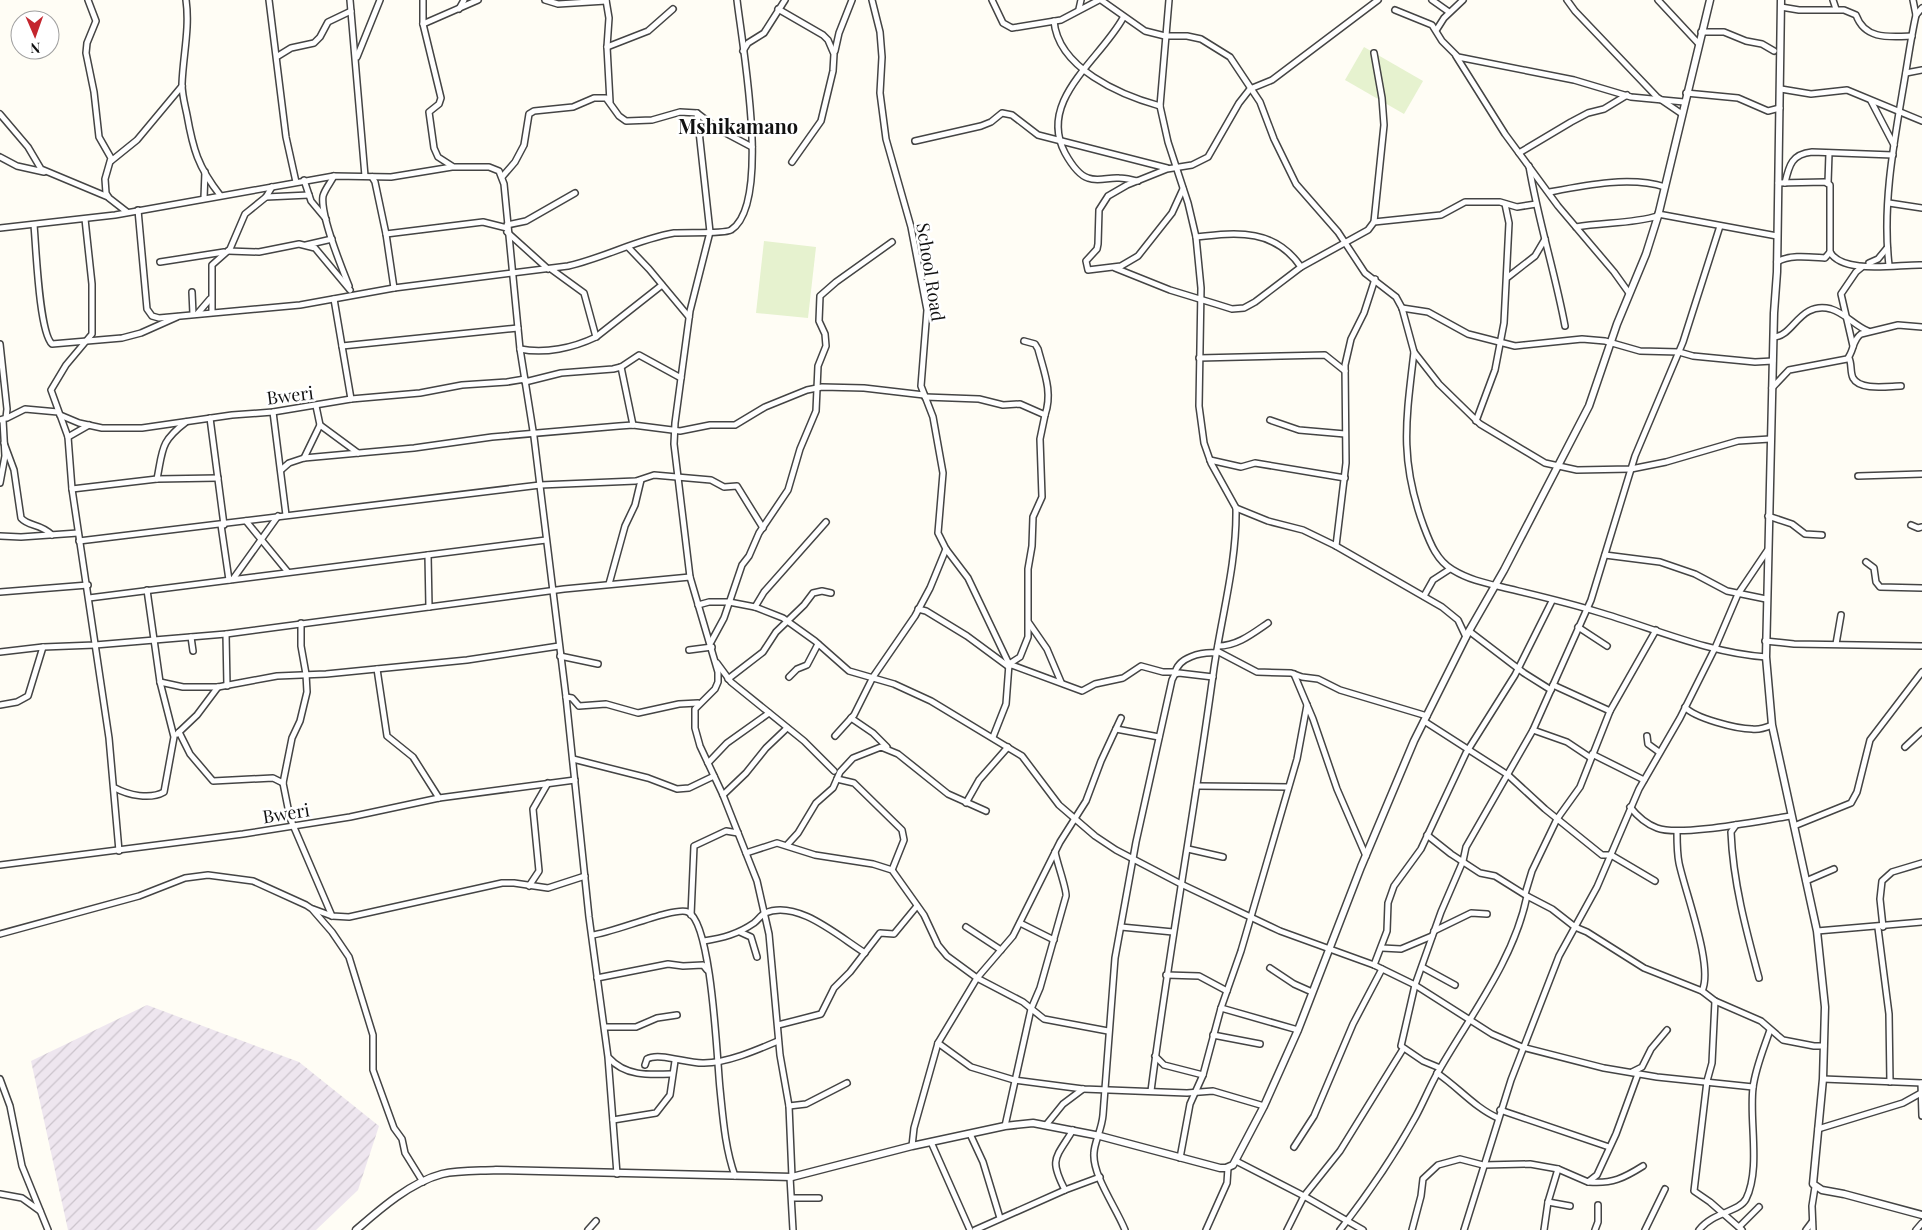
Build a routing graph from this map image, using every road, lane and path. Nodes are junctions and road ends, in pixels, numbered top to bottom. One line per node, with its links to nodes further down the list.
1 (88, 0): 81 (street)
2 (186, 0): 57 (street)
3 (269, 0): 52 (street)
4 (350, 0): 35 (street)
5 (380, 0): 53 (street)
6 (423, 0): 40 (street)
7 (464, 0): 29 (street)
8 (478, 0): 29 (street)
9 (545, 0): 10 (street)
10 (606, 0): 46 (street)
11 (737, 0): 48 (street)
12 (785, 0): 33 (street)
13 (852, 0): 50 (street)
14 (872, 0): 187 (street, School Road)
15 (992, 0): 39 (street)
16 (1081, 0): 31 (street)
17 (1100, 0): 31 (street); 38 (street)
18 (1170, 0): 43 (street)
19 (1378, 0): 58 (street)
20 (1432, 0): 36 (street)
21 (1463, 0): 36 (street)
22 (1567, 0): 62 (street)
23 (1658, 0): 45 (street)
24 (1710, 0): 42 (street)
25 (1834, 0): 32 (street)
26 (1913, 0): 37 (street)
27 (1781, 4): 32 (street); 59 (street)
28 (1922, 8): 37 (street)
29 (459, 9): 40 (street)
30 (674, 9): 46 (street)
31 (1079, 9): 39 (street)
32 (1836, 9): 44 (street)
33 (778, 10): 48 (street); 50 (street)
34 (1395, 10): 41 (street)
35 (352, 11): 52 (street); 53 (street)
36 (1449, 12): 41 (street)
37 (1916, 15): 44 (street)
38 (1123, 18): 43 (street); 54 (street)
39 (1054, 21): 54 (street)
40 (423, 24): 85 (street)
41 (1436, 29): 51 (street)
42 (1701, 32): 45 (street); 47 (street)
43 (1165, 36): 58 (street); 66 (street)
44 (1912, 36): 56 (street)
45 (1698, 43): 60 (street)
46 (607, 47): 63 (street)
47 (1774, 51)
48 (743, 52): 76 (street)
49 (1374, 53): 117 (street)
50 (834, 54): 82 (street)
51 (1455, 54): 61 (street); 77 (street)
52 (278, 56): 95 (street)
53 (356, 59): 90 (street)
54 (1084, 70): 66 (street); 73 (street)
55 (1922, 70): 56 (street)
56 (1906, 73): 68 (street)
57 (182, 86): 81 (street); 88 (street)
58 (1250, 89): 84 (street); 130 (street)
59 (1781, 90): 65 (street); 67 (street)
60 (1686, 93): 64 (street); 67 (street)
61 (1628, 95): 62 (street); 77 (street)
62 (1660, 100): 64 (street); 71 (street)
63 (610, 102): 69 (street); 92 (street)
64 (1684, 102): 71 (street)
65 (1871, 102): 68 (street); 75 (street)
66 (1160, 106): 84 (street)
67 (1780, 108): 96 (street)
68 (1898, 111): 72 (street); 75 (street)
69 (697, 113): 76 (street); 123 (street)
70 (0, 114): 87 (street)
71 (1682, 114): 98 (street)
72 (1922, 121)
73 (1059, 140): 74 (street); 86 (street); 94 (street)
74 (915, 141)
75 (1894, 146): 79 (street)
76 (752, 147): 123 (street)
77 (1519, 153): 83 (street)
78 (1829, 153): 79 (street); 96 (street); 97 (street)
79 (1893, 155): 108 (street)
80 (0, 157): 87 (street)
81 (111, 161): 106 (street)
82 (792, 162)
83 (1528, 163): 101 (street); 110 (street)
84 (1176, 166): 86 (street); 100 (street)
85 (452, 167): 91 (street); 92 (street)
86 (1167, 168): 94 (street)
87 (46, 172): 106 (street)
88 (205, 172): 104 (street); 107 (street)
89 (334, 176): 90 (street); 93 (street); 116 (street)
90 (366, 176): 91 (street)
91 (372, 177): 124 (street)
92 (502, 177): 122 (street)
93 (304, 180): 95 (street); 103 (street)
94 (1138, 181): 141 (street)
95 (296, 182): 99 (street)
96 (1781, 183): 97 (street); 126 (street)
97 (1828, 183): 135 (street)
98 (1665, 186): 101 (street); 114 (street)
99 (272, 187): 104 (street); 105 (street)
100 (1183, 189): 125 (street); 141 (street)
101 (1550, 192): 120 (street)
102 (575, 193): 122 (street)
103 (309, 194): 105 (street); 116 (street)
104 (220, 195): 107 (street)
105 (266, 197): 134 (street)
106 (109, 198): 113 (street)
107 (204, 198): 112 (street)
108 (1888, 203): 111 (street); 133 (street)
109 (1505, 204): 110 (street); 117 (street); 145 (street)
110 (1536, 204): 127 (street)
111 (1922, 208)
112 (138, 210): 113 (street); 158 (street)
113 (127, 212): 115 (street)
114 (1658, 215): 119 (street); 120 (street); 151 (street)
115 (85, 219): 118 (street); 167 (street)
116 (326, 220): 128 (street)
117 (1374, 222): 130 (street)
118 (34, 225): 121 (street); 167 (street)
119 (1720, 226): 126 (street); 176 (street)
120 (1576, 227): 151 (street)
121 (0, 228)
122 (507, 228): 124 (street); 143 (street); 144 (street)
123 (710, 232): 132 (street); 160 (street)
124 (386, 234): 148 (street)
125 (1196, 236): 142 (street); 154 (street)
126 (1777, 236): 137 (street)
127 (1546, 238): 145 (street); 161 (street)
128 (332, 239): 131 (street); 150 (street)
129 (892, 242): 185 (street)
130 (1346, 243): 142 (street); 146 (street)
131 (303, 245): 134 (street); 150 (street)
132 (628, 247): 143 (street); 147 (street)
133 (1887, 247): 138 (street); 140 (street)
134 (228, 252): 136 (street); 152 (street)
135 (1830, 252): 137 (street); 140 (street)
136 (160, 262)
137 (1778, 262): 166 (street)
138 (1889, 265): 139 (street); 140 (street)
139 (1922, 265)
140 (1866, 266): 159 (street)
141 (1114, 268): 154 (street)
142 (1301, 268): 154 (street)
143 (550, 269): 144 (street); 165 (street)
144 (512, 274): 148 (street); 163 (street)
145 (1508, 277): 170 (street)
146 (1375, 279): 155 (street); 181 (street)
147 (662, 285): 160 (street); 165 (street)
148 (394, 288): 150 (street)
149 (192, 292): 157 (street)
150 (351, 293): 153 (street)
151 (1629, 293): 171 (street)
152 (210, 299): 156 (street); 157 (street)
153 (334, 299): 156 (street); 172 (street)
154 (1201, 300): 177 (street)
155 (1402, 308): 170 (street); 175 (street)
156 (212, 312): 157 (street)
157 (195, 314): 158 (street)
158 (181, 316): 167 (street)
159 (1846, 316): 164 (street); 166 (street); 173 (street)
160 (689, 318): 182 (street)
161 (1564, 326)
162 (1922, 327): 164 (street)
163 (518, 328): 172 (street); 174 (street)
164 (1868, 331): 173 (street)
165 (596, 337): 174 (street)
166 (1774, 337): 179 (street)
167 (88, 341): 191 (street)
168 (1024, 341): 192 (street)
169 (0, 344): 196 (street)
170 (1501, 344): 171 (street); 197 (street)
171 (1610, 344): 176 (street); 212 (street)
172 (342, 346): 188 (street)
173 (1853, 346): 178 (street)
174 (520, 349): 183 (street)
175 (1414, 352): 197 (street); 248 (street)
176 (1679, 352): 179 (street); 213 (street)
177 (1199, 358): 181 (street); 210 (street)
178 (1849, 358): 184 (street); 186 (street)
179 (1773, 361): 186 (street)
180 (621, 367): 182 (street); 183 (street, Bweri); 200 (street)
181 (1345, 371): 203 (street)
182 (681, 378): 201 (street)
183 (525, 380): 188 (street, Bweri); 202 (street)
184 (1901, 386)
185 (818, 387): 187 (street); 201 (street); 234 (street)
186 (1772, 388): 205 (street)
187 (924, 396): 192 (street); 243 (street, School Road)
188 (351, 399): 189 (street, Bweri)
189 (316, 406): 190 (street, Bweri); 199 (street)
190 (273, 412): 193 (street, Bweri); 209 (street)
191 (59, 414): 196 (street, Bweri); 198 (street, Bweri); 204 (street)
192 (1045, 415): 273 (street)
193 (210, 418): 195 (street, Bweri); 218 (street)
194 (1270, 420): 203 (street)
195 (187, 421): 198 (street, Bweri); 220 (street)
196 (2, 422): 206 (street)
197 (1476, 422): 212 (street)
198 (89, 425): 204 (street)
199 (320, 425): 207 (street); 208 (street)
200 (633, 425): 201 (street); 202 (street)
201 (674, 430): 217 (street)
202 (534, 434): 207 (street); 223 (street)
203 (1345, 434): 219 (street)
204 (68, 437): 224 (street)
205 (1770, 439): 213 (street); 228 (street)
206 (4, 443): 222 (street); 236 (street)
207 (359, 453): 208 (street)
208 (304, 458): 211 (street)
209 (280, 460): 211 (street); 214 (street)
210 (1210, 460): 219 (street); 225 (street)
211 (289, 463): 214 (street)
212 (1557, 466): 213 (street); 254 (street)
213 (1631, 469): 246 (street)
214 (281, 470): 226 (street)
215 (1922, 474): 216 (street)
216 (1858, 476)
217 (678, 477): 221 (street); 234 (street); 250 (street)
218 (218, 478): 220 (street); 231 (street)
219 (1345, 478): 242 (street)
220 (157, 479): 224 (street)
221 (641, 480): 223 (street); 252 (street)
222 (0, 483)
223 (540, 486): 226 (street); 240 (street)
224 (72, 489): 235 (street)
225 (1236, 508): 242 (street); 293 (street)
226 (286, 515): 227 (street)
227 (278, 516): 229 (street); 241 (street)
228 (1768, 516): 237 (street); 244 (street)
229 (246, 521): 231 (street); 241 (street)
230 (826, 522): 268 (street)
231 (223, 525): 239 (street); 251 (street)
232 (1911, 525): 233 (street)
233 (1922, 527)
234 (763, 528): 265 (street)
235 (78, 533): 236 (street); 239 (street)
236 (52, 535): 238 (street)
237 (1822, 535)
238 (0, 536)
239 (79, 540): 253 (street)
240 (546, 540): 245 (street); 257 (street)
241 (262, 541): 249 (street); 251 (street)
242 (1336, 546): 261 (street)
243 (946, 549): 270 (street); 300 (street, School Road)
244 (1767, 552): 260 (street); 263 (street)
245 (428, 555): 249 (street); 267 (street)
246 (1605, 555): 260 (street); 269 (street)
247 (1866, 562): 255 (street)
248 (1450, 569): 254 (street); 261 (street)
249 (287, 571): 251 (street)
250 (690, 577): 252 (street); 266 (street)
251 (231, 579): 256 (street)
252 (609, 584): 257 (street)
253 (88, 585): 258 (street); 262 (street)
254 (1495, 586): 264 (street); 279 (street)
255 (1922, 588)
256 (147, 590): 262 (street); 281 (street)
257 (552, 591): 267 (street); 287 (street)
258 (0, 592)
259 (831, 593): 272 (street)
260 (1738, 594): 263 (street); 291 (street)
261 (1424, 596): 279 (street)
262 (89, 598): 285 (street)
263 (1766, 599): 282 (street)
264 (1552, 601): 269 (street); 302 (street)
265 (729, 602): 266 (street); 268 (street); 286 (street)
266 (698, 605): 286 (street)
267 (430, 607): 274 (street)
268 (755, 607): 272 (street)
269 (1586, 609): 276 (street); 277 (street)
270 (918, 610): 300 (street); 308 (street)
271 (1841, 616): 284 (street)
272 (788, 620): 283 (street); 310 (street)
273 (1029, 622): 300 (street); 312 (street)
274 (301, 623): 278 (street); 305 (street)
275 (1268, 623): 293 (street)
276 (1578, 627): 288 (street); 315 (street)
277 (1656, 630): 291 (street); 321 (street)
278 (226, 634): 280 (street); 313 (street)
279 (1468, 634): 302 (street); 325 (street)
280 (191, 637): 281 (street); 294 (street)
281 (155, 640): 285 (street); 311 (street)
282 (1765, 641): 284 (street); 297 (street)
283 (818, 644): 307 (street); 308 (street)
284 (1836, 644): 289 (street)
285 (95, 645): 290 (street); 355 (street)
286 (712, 645): 292 (street); 298 (street)
287 (559, 646): 296 (street); 301 (street)
288 (1607, 646)
289 (1922, 646)
290 (44, 647): 295 (street); 318 (street)
291 (1715, 648): 297 (street); 320 (street)
292 (689, 650)
293 (1217, 650): 304 (street); 306 (street); 309 (street)
294 (193, 651)
295 (0, 652)
296 (560, 656): 299 (street); 316 (street)
297 (1766, 657): 326 (street)
298 (717, 663): 310 (street); 317 (street)
299 (598, 664)
300 (1009, 666): 312 (street); 335 (street)
301 (378, 669): 305 (street); 357 (street)
302 (1518, 669): 315 (street); 340 (street)
303 (1922, 672): 366 (street)
304 (1174, 673): 309 (street); 312 (street); 336 (street)
305 (306, 674): 313 (street); 351 (street)
306 (1294, 674): 319 (street); 325 (street)
307 (789, 677)
308 (873, 677): 323 (street); 335 (street)
309 (1213, 677): 353 (street)
310 (728, 679): 322 (street)
311 (160, 682): 314 (street); 334 (street)
312 (1061, 682)
313 (227, 686): 314 (street)
314 (218, 687): 331 (street)
315 (1552, 687): 321 (street); 329 (street)
316 (566, 697): 317 (street); 343 (street)
317 (698, 703): 344 (street)
318 (0, 705)
319 (1307, 705): 354 (street); 377 (street)
320 (1685, 707): 326 (street); 341 (street)
321 (1610, 711): 342 (street)
322 (769, 714): 327 (street); 344 (street)
323 (851, 718): 332 (street); 339 (street)
324 (1121, 718): 328 (street)
325 (1425, 719): 340 (street); 377 (street)
326 (1772, 725): 361 (street)
327 (787, 728): 345 (street); 356 (street)
328 (1116, 729): 336 (street); 362 (street)
329 (1533, 730): 342 (street); 346 (street)
330 (1922, 731): 338 (street)
331 (179, 732): 334 (street); 351 (street)
332 (835, 736)
333 (1647, 736): 341 (street)
334 (174, 737): 355 (street)
335 (993, 737): 337 (street)
336 (1159, 737): 378 (street)
337 (1008, 747): 358 (street); 362 (street)
338 (1905, 747)
339 (888, 748): 348 (street); 358 (street)
340 (1468, 748): 346 (street); 369 (street)
341 (1659, 752): 350 (street)
342 (1592, 756): 350 (street); 363 (street)
343 (573, 760): 347 (street); 349 (street)
344 (708, 763): 347 (street)
345 (834, 771)
346 (1508, 775): 363 (street); 379 (street)
347 (714, 776): 356 (street)
348 (837, 779): 370 (street); 383 (street)
349 (575, 780): 352 (street, Bweri); 384 (street)
350 (1644, 780): 359 (street)
351 (283, 783): 365 (street)
352 (548, 783): 357 (street, Bweri); 388 (street)
353 (1197, 786): 354 (street); 371 (street)
354 (1288, 787): 396 (street)
355 (115, 788): 372 (street)
356 (723, 795): 368 (street)
357 (439, 798): 365 (street, Bweri)
358 (966, 803): 360 (street)
359 (1630, 808): 367 (street); 375 (street)
360 (986, 811)
361 (1792, 816): 364 (street); 366 (street)
362 (1074, 818): 373 (street); 378 (street)
363 (1557, 819): 375 (street); 389 (street)
364 (1736, 825): 367 (street); 424 (street)
365 (295, 826): 372 (street, Bweri); 394 (street)
366 (1794, 826): 385 (street)
367 (1677, 832): 428 (street)
368 (738, 833): 374 (street); 395 (street)
369 (1427, 835): 379 (street); 411 (street)
370 (787, 845): 374 (street); 383 (street)
371 (1188, 849): 376 (street); 387 (street)
372 (119, 851): 381 (street, Bweri)
373 (1055, 852): 398 (street); 409 (street)
374 (746, 853): 392 (street)
375 (1611, 855): 386 (street); 402 (street)
376 (1223, 857)
377 (1366, 857): 413 (street)
378 (1134, 860): 387 (street); 400 (street)
379 (1463, 862): 389 (street); 407 (street)
380 (1922, 862): 401 (street)
381 (0, 864)
382 (1834, 869): 385 (street)
383 (892, 870): 390 (street)
384 (585, 876): 388 (street); 408 (street)
385 (1806, 880): 403 (street)
386 (1655, 881)
387 (1181, 884): 396 (street); 406 (street)
388 (529, 886): 394 (street)
389 (1526, 895): 402 (street); 434 (street)
390 (917, 906): 414 (street); 423 (street)
391 (312, 909): 394 (street); 404 (street); 496 (street)
392 (763, 914): 405 (street); 414 (street); 435 (street)
393 (1487, 914): 407 (street)
394 (332, 916)
395 (691, 916): 408 (street); 410 (street)
396 (1251, 916): 413 (street); 427 (street)
397 (1922, 922): 401 (street)
398 (1020, 923): 409 (street); 412 (street)
399 (966, 927): 412 (street)
400 (1121, 927): 406 (street); 440 (street)
401 (1880, 927): 403 (street); 461 (street)
402 (1575, 928): 428 (street); 446 (street)
403 (1818, 931): 445 (street)
404 (0, 932)
405 (740, 932): 410 (street); 415 (street)
406 (1173, 932): 421 (street)
407 (1433, 934): 411 (street); 417 (street)
408 (592, 935): 422 (street)
409 (1054, 940): 432 (street)
410 (704, 941): 420 (street)
411 (1382, 948): 416 (street)
412 (1002, 950): 423 (street)
413 (1330, 951): 416 (street); 429 (street)
414 (865, 953): 435 (street)
415 (757, 957)
416 (1374, 965): 419 (street)
417 (1422, 967): 425 (street); 426 (street)
418 (1270, 968): 429 (street)
419 (1382, 969): 425 (street); 484 (street)
420 (708, 970): 422 (street); 451 (street)
421 (1166, 975): 427 (street); 448 (street)
422 (597, 978): 436 (street)
423 (978, 978): 432 (street); 443 (street)
424 (1759, 978)
425 (1415, 985): 434 (street); 447 (street)
426 (1455, 985)
427 (1226, 991): 431 (street)
428 (1702, 991): 430 (street)
429 (1312, 992): 437 (street)
430 (1715, 1001): 439 (street); 460 (street)
431 (1221, 1008): 437 (street); 441 (street)
432 (1031, 1009): 440 (street); 459 (street)
433 (677, 1015): 436 (street)
434 (1469, 1019): 446 (street); 453 (street)
435 (778, 1024): 442 (street)
436 (605, 1027): 449 (street)
437 (1298, 1030): 471 (street)
438 (1667, 1030): 454 (street)
439 (1770, 1030): 445 (street); 464 (street)
440 (1108, 1031): 466 (street)
441 (1213, 1035): 444 (street); 456 (street)
442 (778, 1041): 451 (street); 470 (street)
443 (938, 1043): 459 (street); 483 (street)
444 (1260, 1044)
445 (1824, 1046): 458 (street)
446 (1522, 1047): 454 (street); 472 (street)
447 (1403, 1049): 453 (street); 502 (street)
448 (1155, 1056): 456 (street); 467 (street)
449 (608, 1057): 455 (street); 475 (street)
450 (675, 1061): 451 (street); 452 (street); 455 (street)
451 (718, 1062): 493 (street)
452 (645, 1065)
453 (1439, 1070): 474 (street); 514 (street)
454 (1635, 1073): 460 (street); 485 (street)
455 (671, 1074): 475 (street)
456 (1203, 1075): 468 (street)
457 (0, 1079): 509 (street)
458 (1822, 1079): 461 (street); 479 (street)
459 (1014, 1080): 465 (street); 477 (street)
460 (1706, 1081): 464 (street); 510 (street)
461 (1890, 1082): 463 (street)
462 (847, 1083): 470 (street)
463 (1922, 1083): 469 (street)
464 (1753, 1087): 510 (street)
465 (1083, 1090): 466 (street); 476 (street)
466 (1105, 1090): 467 (street); 481 (street)
467 (1151, 1091): 468 (street)
468 (1194, 1092): 471 (street); 486 (street)
469 (1920, 1093): 473 (street); 479 (street)
470 (789, 1106): 494 (street)
471 (1264, 1106): 487 (street)
472 (1500, 1110): 474 (street); 485 (street)
473 (1922, 1116)
474 (1498, 1118): 488 (street)
475 (613, 1120): 492 (street)
476 (1046, 1125): 477 (street); 478 (street)
477 (1005, 1126): 480 (street)
478 (1073, 1130): 481 (street); 500 (street)
479 (1818, 1130): 498 (street)
480 (970, 1134): 482 (street); 512 (street)
481 (1100, 1136): 486 (street); 495 (street)
482 (931, 1142): 483 (street); 522 (street)
483 (912, 1146): 494 (street)
484 (1294, 1147)
485 (1609, 1147): 497 (street)
486 (1180, 1158): 490 (street)
487 (1236, 1161): 490 (street); 502 (street)
488 (1483, 1165): 491 (street); 529 (street); 530 (street)
489 (1642, 1166): 497 (street)
490 (1228, 1168): 525 (street)
491 (1558, 1169): 497 (street); 505 (street)
492 (617, 1174): 493 (street); 496 (street)
493 (735, 1176): 494 (street)
494 (791, 1177): 503 (street)
495 (1100, 1177): 500 (street); 524 (street)
496 (423, 1182): 519 (street)
497 (1588, 1182)
498 (1815, 1187): 511 (street); 515 (street)
499 (1666, 1189): 533 (street)
500 (1065, 1190): 512 (street)
501 (0, 1194): 509 (street)
502 (1304, 1196): 514 (street); 526 (street)
503 (792, 1198): 504 (street); 521 (street)
504 (819, 1198)
505 (1548, 1202): 507 (street); 531 (street)
506 (1598, 1205): 532 (street)
507 (1570, 1206)
508 (1759, 1207): 517 (street)
509 (40, 1211): 518 (street)
510 (1723, 1212): 517 (street); 534 (street)
511 (1922, 1214)
512 (1000, 1218): 523 (street)
513 (596, 1222): 520 (street)
514 (1347, 1222): 527 (street); 528 (street)
515 (1812, 1222): 535 (street); 536 (street)
516 (1922, 1222): 537 (street)
517 (1741, 1228)
518 (48, 1230)
519 (356, 1230)
520 (588, 1230)
521 (793, 1230)
522 (970, 1230)
523 (975, 1230)
524 (1125, 1230)
525 (1206, 1230)
526 (1287, 1230)
527 (1340, 1230)
528 (1363, 1230)
529 (1412, 1230)
530 (1464, 1230)
531 (1544, 1230)
532 (1594, 1230)
533 (1645, 1230)
534 (1699, 1230)
535 (1806, 1230)
536 (1812, 1230)
537 (1916, 1230)

